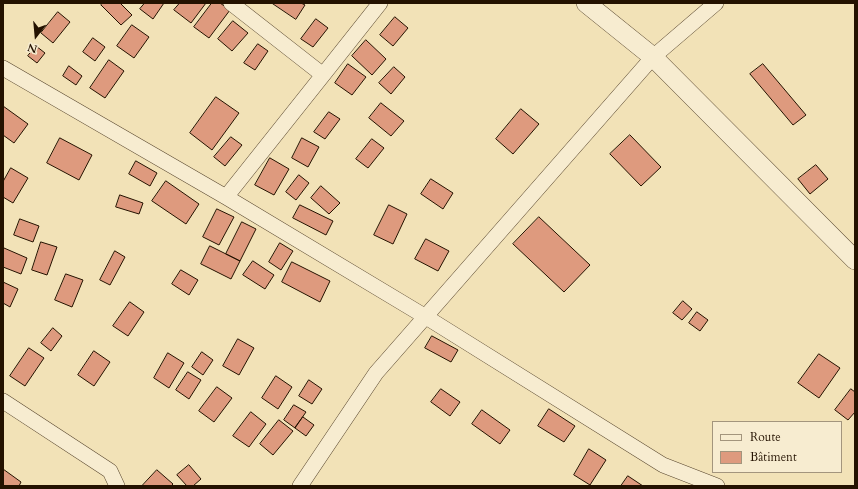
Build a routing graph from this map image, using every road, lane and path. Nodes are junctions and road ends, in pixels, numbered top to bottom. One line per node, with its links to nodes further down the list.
1 (231, 3): 7 (street)
2 (380, 3): 7 (street)
3 (586, 3): 5 (street)
4 (716, 3): 5 (street)
5 (653, 57): 9 (street); 10 (street)
6 (3, 68): 8 (street)
7 (323, 75): 8 (street)
8 (226, 197): 10 (street)
9 (855, 260)
10 (426, 317): 13 (street); 14 (street)
11 (3, 401): 12 (street)
12 (117, 486)
13 (300, 486)
14 (717, 486)

